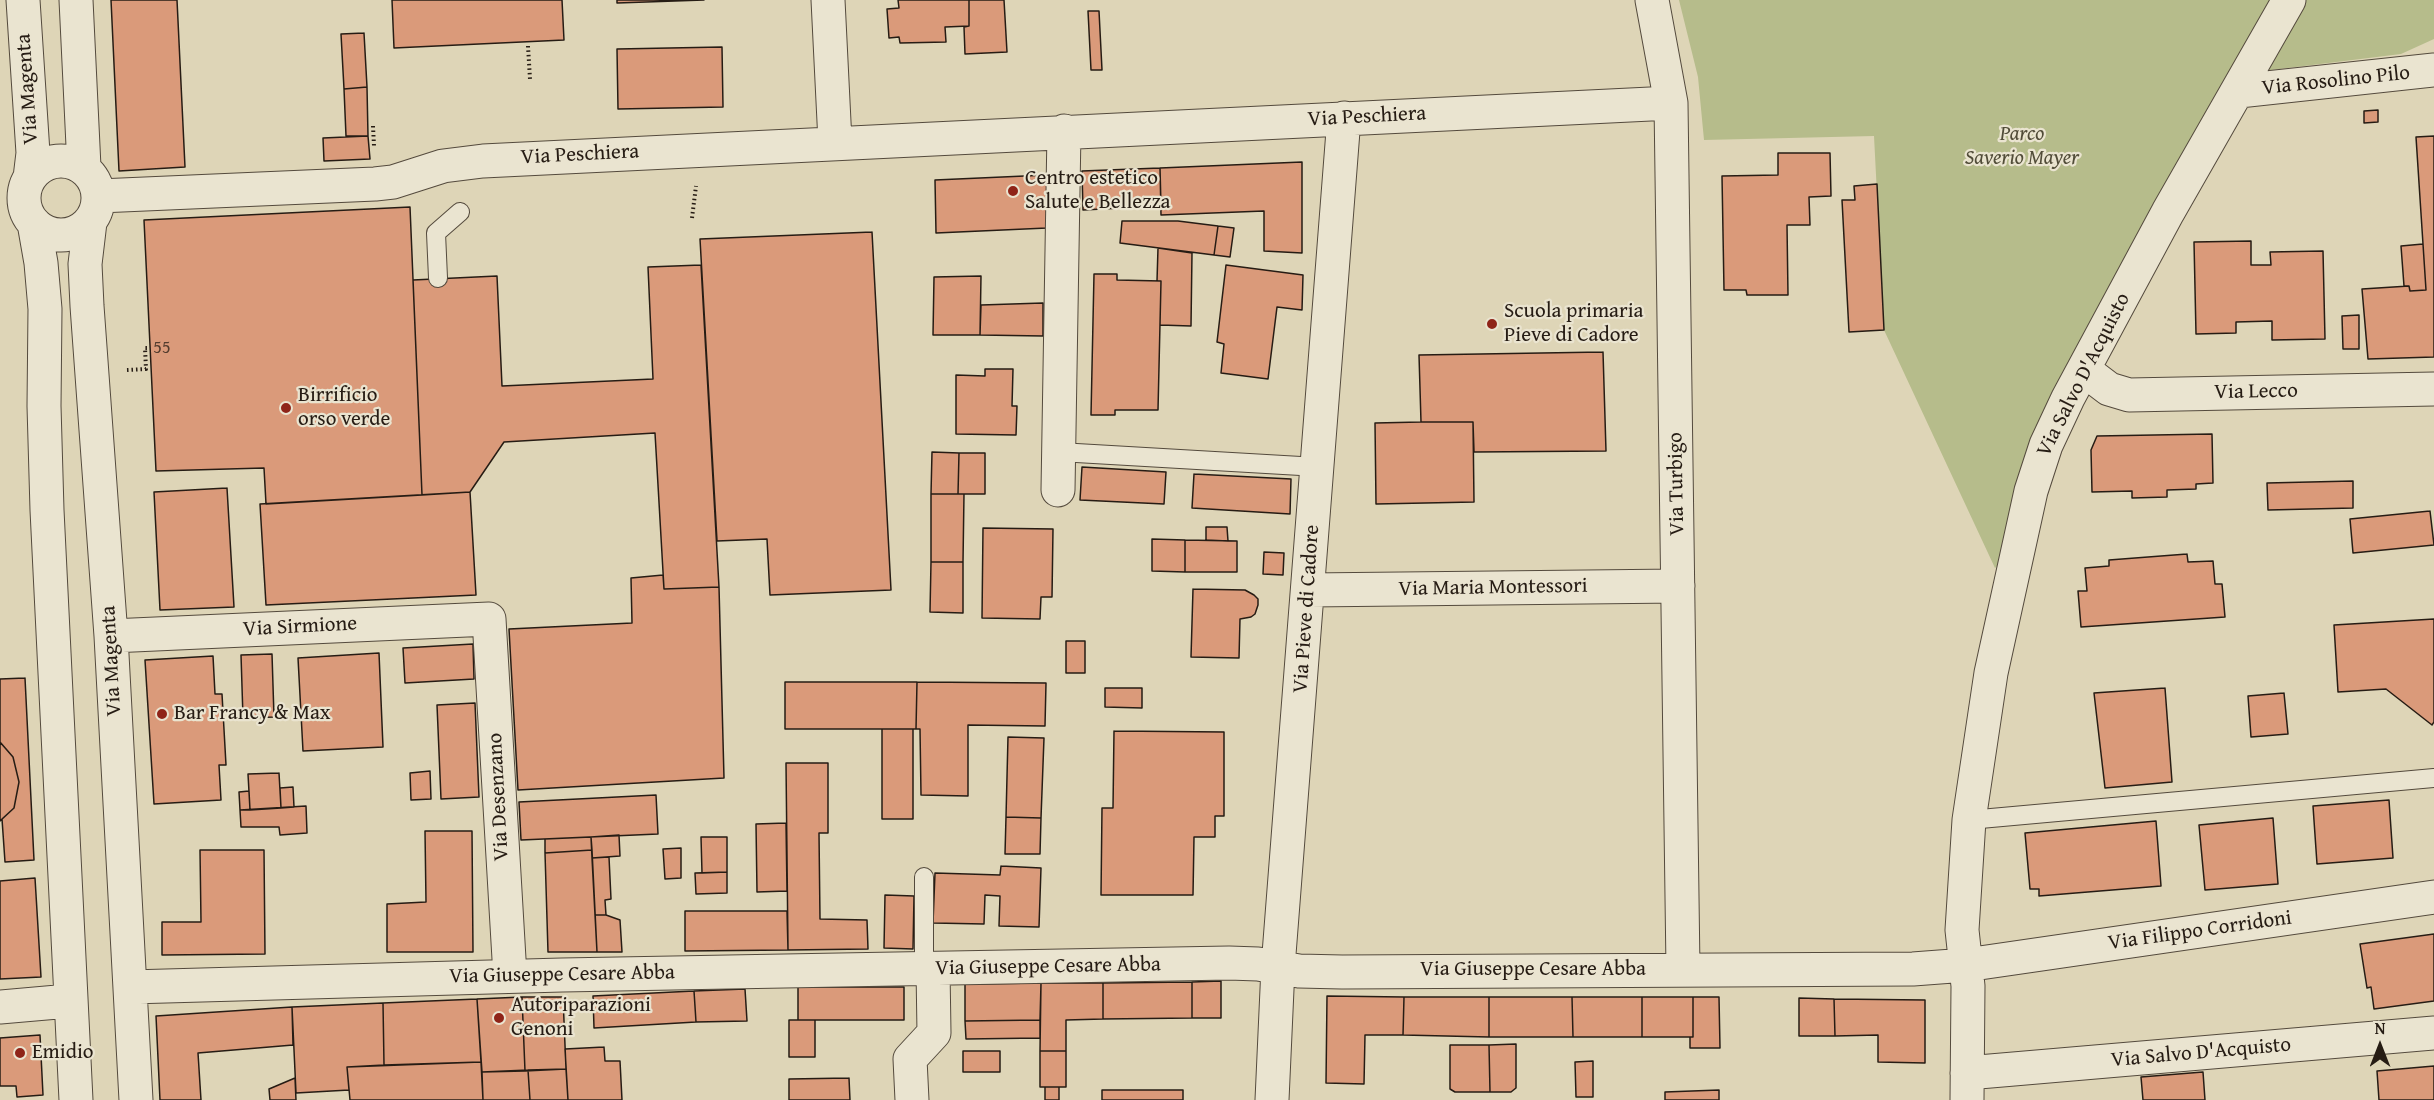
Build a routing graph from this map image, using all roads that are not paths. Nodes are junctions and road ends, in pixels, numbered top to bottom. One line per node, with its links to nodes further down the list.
1 (76, 0): 12 (street)
2 (828, 0): 11 (street)
3 (1652, 0): 8 (street, Via Turbigo)
4 (2289, 0): 7 (street, Via Salvo D'Acquisto)
5 (16, 12): 13 (street, Via Magenta)
6 (2434, 70): 7 (street, Via Rosolino Pilo)
7 (2239, 91): 18 (street, Via Salvo D'Acquisto)
8 (1671, 103): 9 (street, Via Peschiera); 23 (street, Via Turbigo)
9 (1344, 118): 10 (street, Via Peschiera); 21 (street, Via Pieve di Cadore)
10 (1064, 131): 11 (street, Via Peschiera); 20 (street)
11 (834, 142): 14 (street, Via Peschiera)
12 (84, 167): 13 (street); 14 (street)
13 (30, 178): 16 (street)
14 (95, 209): 16 (street); 26 (street, Via Magenta)
15 (460, 212): 17 (lane)
16 (34, 224): 37 (street)
17 (438, 278)
18 (2084, 370): 19 (street, Via Lecco); 28 (street, Via Salvo D'Acquisto)
19 (2434, 388)
20 (1059, 452): 21 (lane); 22 (street)
21 (1318, 467): 24 (street, Via Pieve di Cadore)
22 (1058, 490)
23 (1678, 586): 24 (street, Via Maria Montessori); 34 (street, Via Turbigo)
24 (1308, 590): 32 (street, Via Pieve di Cadore)
25 (489, 619): 26 (street, Via Sirmione); 35 (street, Via Desenzano)
26 (111, 636): 36 (street, Via Magenta)
27 (2434, 778): 28 (lane)
28 (1968, 820): 31 (street, Via Salvo D'Acquisto)
29 (924, 877): 33 (lane)
30 (2434, 897): 31 (street, Via Filippo Corridoni)
31 (1966, 965): 34 (street, Via Giuseppe Cesare Abba); 40 (street, Via Salvo D'Acquisto)
32 (1278, 968): 33 (street, Via Giuseppe Cesare Abba); 34 (street, Via Giuseppe Cesare Abba); 44 (street, Via Pieve di Cadore)
33 (929, 969): 35 (street, Via Giuseppe Cesare Abba); 43 (street)
34 (1683, 969)
35 (510, 976): 36 (street, Via Giuseppe Cesare Abba)
36 (130, 987): 42 (street, Via Magenta)
37 (69, 1001): 38 (street); 41 (street)
38 (0, 1007)
39 (2434, 1033): 40 (street, Via Salvo D'Acquisto)
40 (1967, 1087)
41 (76, 1100)
42 (136, 1100)
43 (912, 1100)
44 (1272, 1100)

